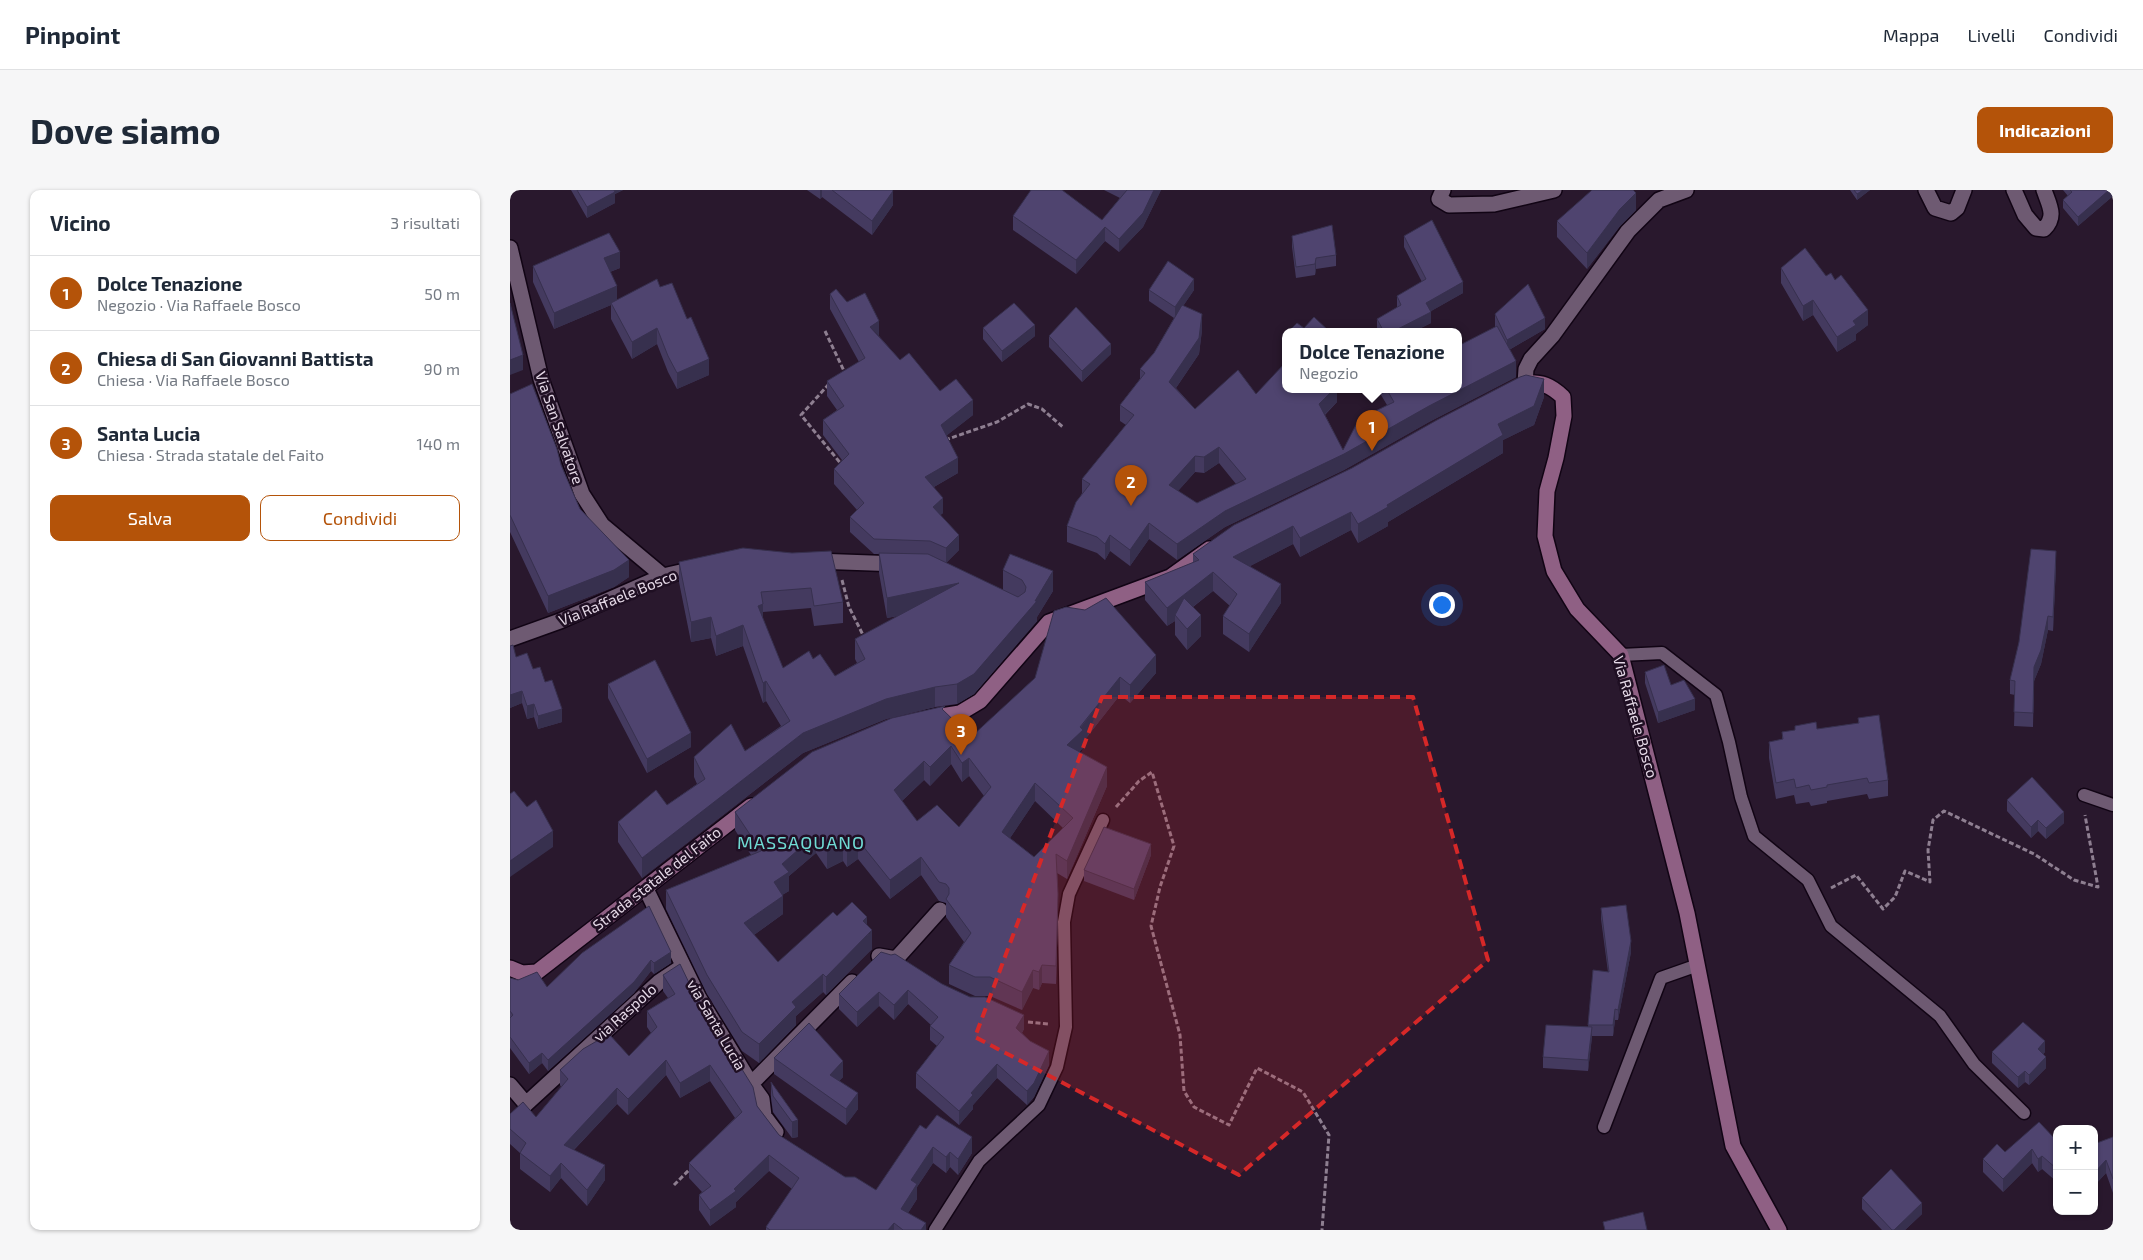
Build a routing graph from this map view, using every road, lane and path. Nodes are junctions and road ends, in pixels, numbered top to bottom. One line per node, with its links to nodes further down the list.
1 (1443, 190): 2 (street)
2 (1554, 190)
3 (1686, 190): 25 (street, Via Raffaele Bosco)
4 (1926, 190): 5 (street)
5 (1964, 190)
6 (2014, 190): 7 (street)
7 (2044, 190)
8 (510, 248): 22 (street, Via San Salvatore)
9 (824, 331): 10 (path)
10 (845, 373): 11 (path); 12 (path)
11 (838, 378)
12 (851, 380)
13 (831, 382): 16 (path)
14 (1064, 428): 15 (path)
15 (936, 442)
16 (844, 468)
17 (1221, 540): 26 (street)
18 (800, 561): 19 (street)
19 (836, 562): 20 (street); 24 (path)
20 (913, 565)
21 (710, 566): 22 (street, Via Raffaele Bosco)
22 (663, 576): 23 (street, Via Raffaele Bosco)
23 (510, 639)
24 (865, 639)
25 (1621, 655): 32 (lane); 34 (street, Via Raffaele Bosco)
26 (913, 722)
27 (2084, 795): 29 (lane); 32 (path)
28 (761, 798): 31 (street, Strada statale del Faito)
29 (2113, 805)
30 (1103, 820): 44 (lane); 45 (path)
31 (646, 889): 35 (street, via Santa Lucia); 36 (street, Strada statale del Faito)
32 (1815, 895): 39 (lane)
33 (940, 910): 37 (street, via Santa Lucia)
34 (1698, 965): 40 (lane); 46 (street, Via Raffaele Bosco)
35 (683, 966): 37 (street, via Santa Lucia); 38 (street, via Raspolo)
36 (510, 968)
37 (751, 1084): 41 (street)
38 (510, 1085)
39 (2024, 1113)
40 (1604, 1127)
41 (786, 1145)
42 (698, 1162): 43 (path)
43 (674, 1185)
44 (935, 1230)
45 (1322, 1230)
46 (1779, 1230)

